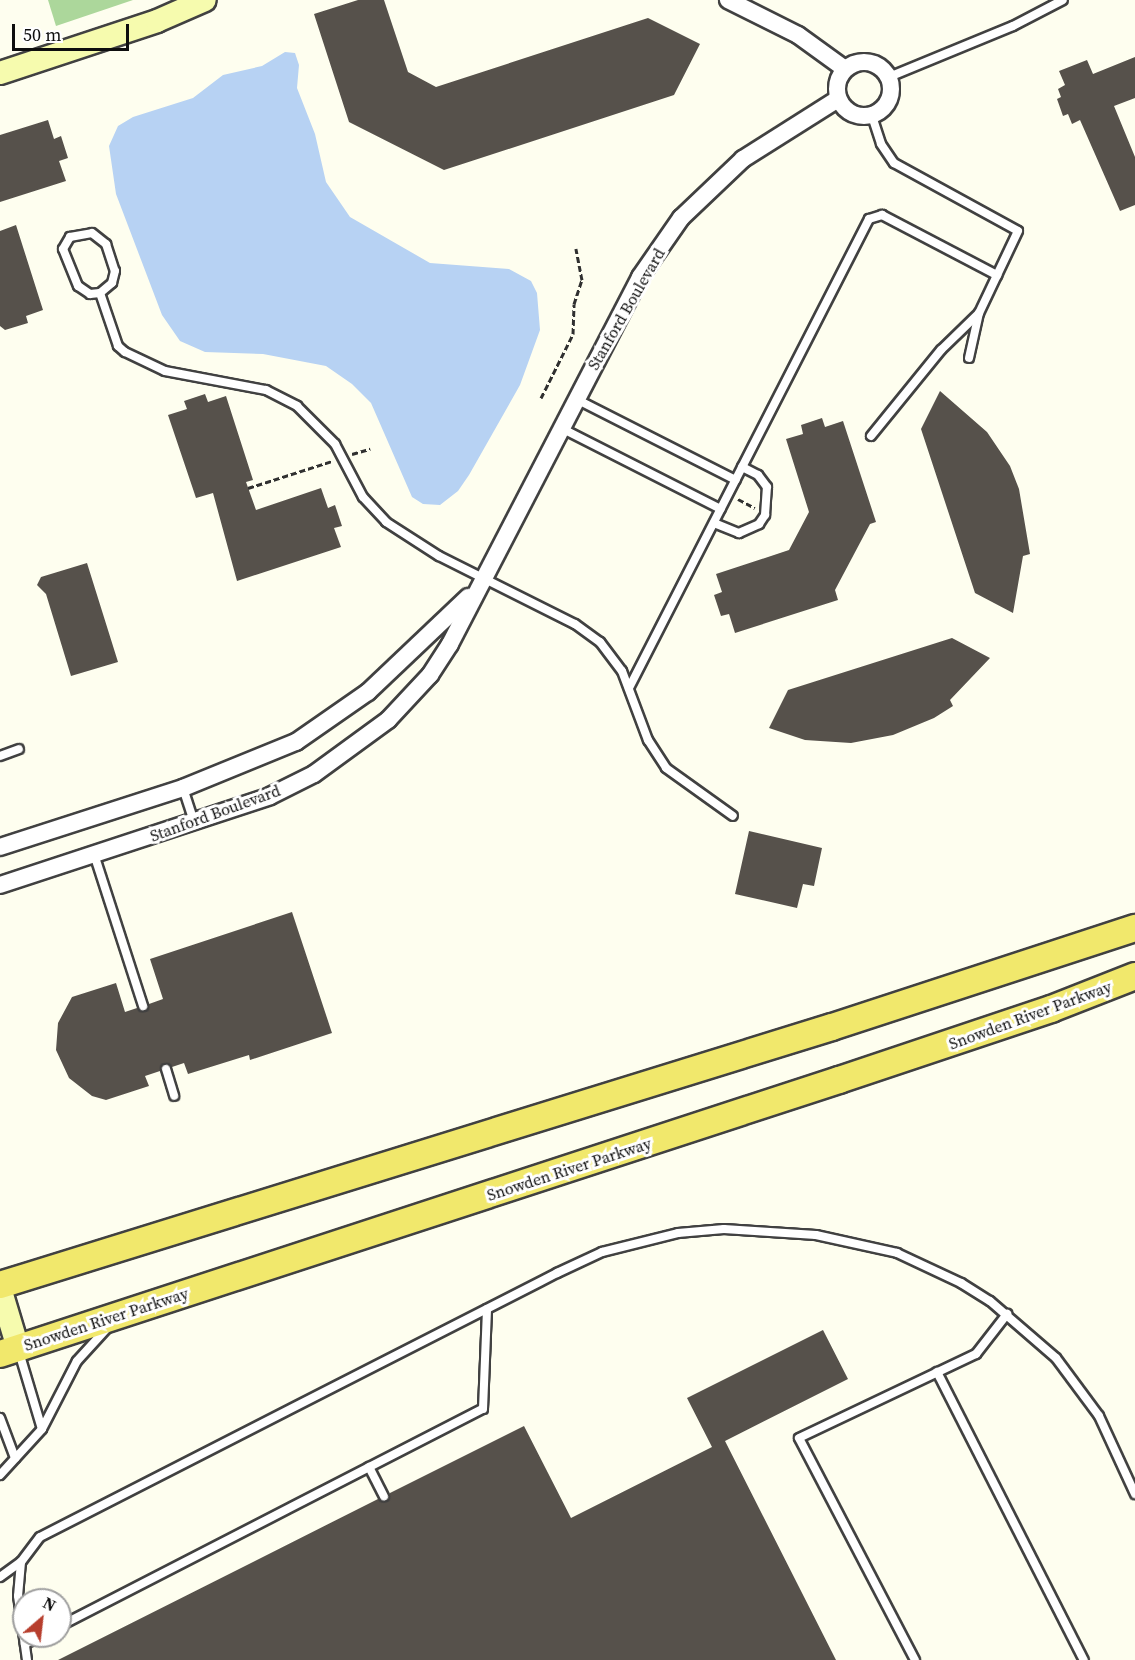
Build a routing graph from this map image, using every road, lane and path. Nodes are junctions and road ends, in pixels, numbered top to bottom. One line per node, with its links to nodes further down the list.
1 (205, 0): 5 (street)
2 (728, 0): 4 (street)
3 (1063, 0): 6 (lane)
4 (844, 69): 6 (street); 7 (street)
5 (0, 73)
6 (889, 77): 8 (street)
7 (838, 99): 8 (street); 15 (street, Stanford Boulevard)
8 (872, 116): 10 (lane)
9 (576, 249): 14 (path)
10 (997, 275): 12 (lane); 21 (lane)
11 (100, 293): 11 (lane); 28 (lane)
12 (979, 313): 13 (lane); 17 (lane)
13 (969, 358)
14 (541, 398)
15 (576, 399): 16 (street, Stanford Boulevard); 22 (lane)
16 (561, 428): 25 (lane); 28 (street, Stanford Boulevard)
17 (872, 436)
18 (370, 449): 19 (path)
19 (352, 454)
20 (334, 460): 23 (path)
21 (742, 467): 22 (lane); 27 (lane)
22 (736, 480): 25 (lane)
23 (249, 488)
24 (738, 499): 26 (path)
25 (721, 509): 27 (lane)
26 (757, 509)
27 (714, 523): 29 (lane)
28 (484, 578): 29 (lane); 32 (street, Stanford Boulevard); 34 (street, Stanford Boulevard)
29 (629, 688): 33 (lane)
30 (19, 749): 31 (lane)
31 (0, 756)
32 (183, 788): 34 (lane); 35 (street, Stanford Boulevard)
33 (733, 816)
34 (194, 823): 36 (street, Stanford Boulevard)
35 (0, 847)
36 (94, 854): 37 (street, Stanford Boulevard); 43 (lane)
37 (0, 885)
38 (1135, 916): 40 (main road)
39 (1135, 928): 40 (main road)
40 (1045, 958): 47 (main road)
41 (1135, 976): 44 (main road, Snowden River Parkway)
42 (1135, 985): 44 (main road)
43 (143, 1006)
44 (1051, 1010): 49 (main road, Snowden River Parkway)
45 (166, 1069): 46 (lane)
46 (174, 1096)
47 (0, 1287): 51 (street)
48 (487, 1309): 50 (lane); 56 (lane); 60 (lane)
49 (120, 1314): 51 (main road, Snowden River Parkway); 54 (lane)
50 (1007, 1314): 52 (lane); 58 (lane)
51 (9, 1351): 54 (lane)
52 (938, 1372): 64 (lane); 65 (lane)
53 (0, 1418): 55 (lane)
54 (42, 1430): 55 (lane)
55 (15, 1458): 57 (lane)
56 (369, 1467): 59 (lane); 63 (lane)
57 (0, 1475)
58 (1135, 1494)
59 (384, 1496)
60 (21, 1562): 61 (lane); 62 (lane)
61 (0, 1577)
62 (19, 1588)
63 (72, 1620)
64 (915, 1660)
65 (1084, 1660)

